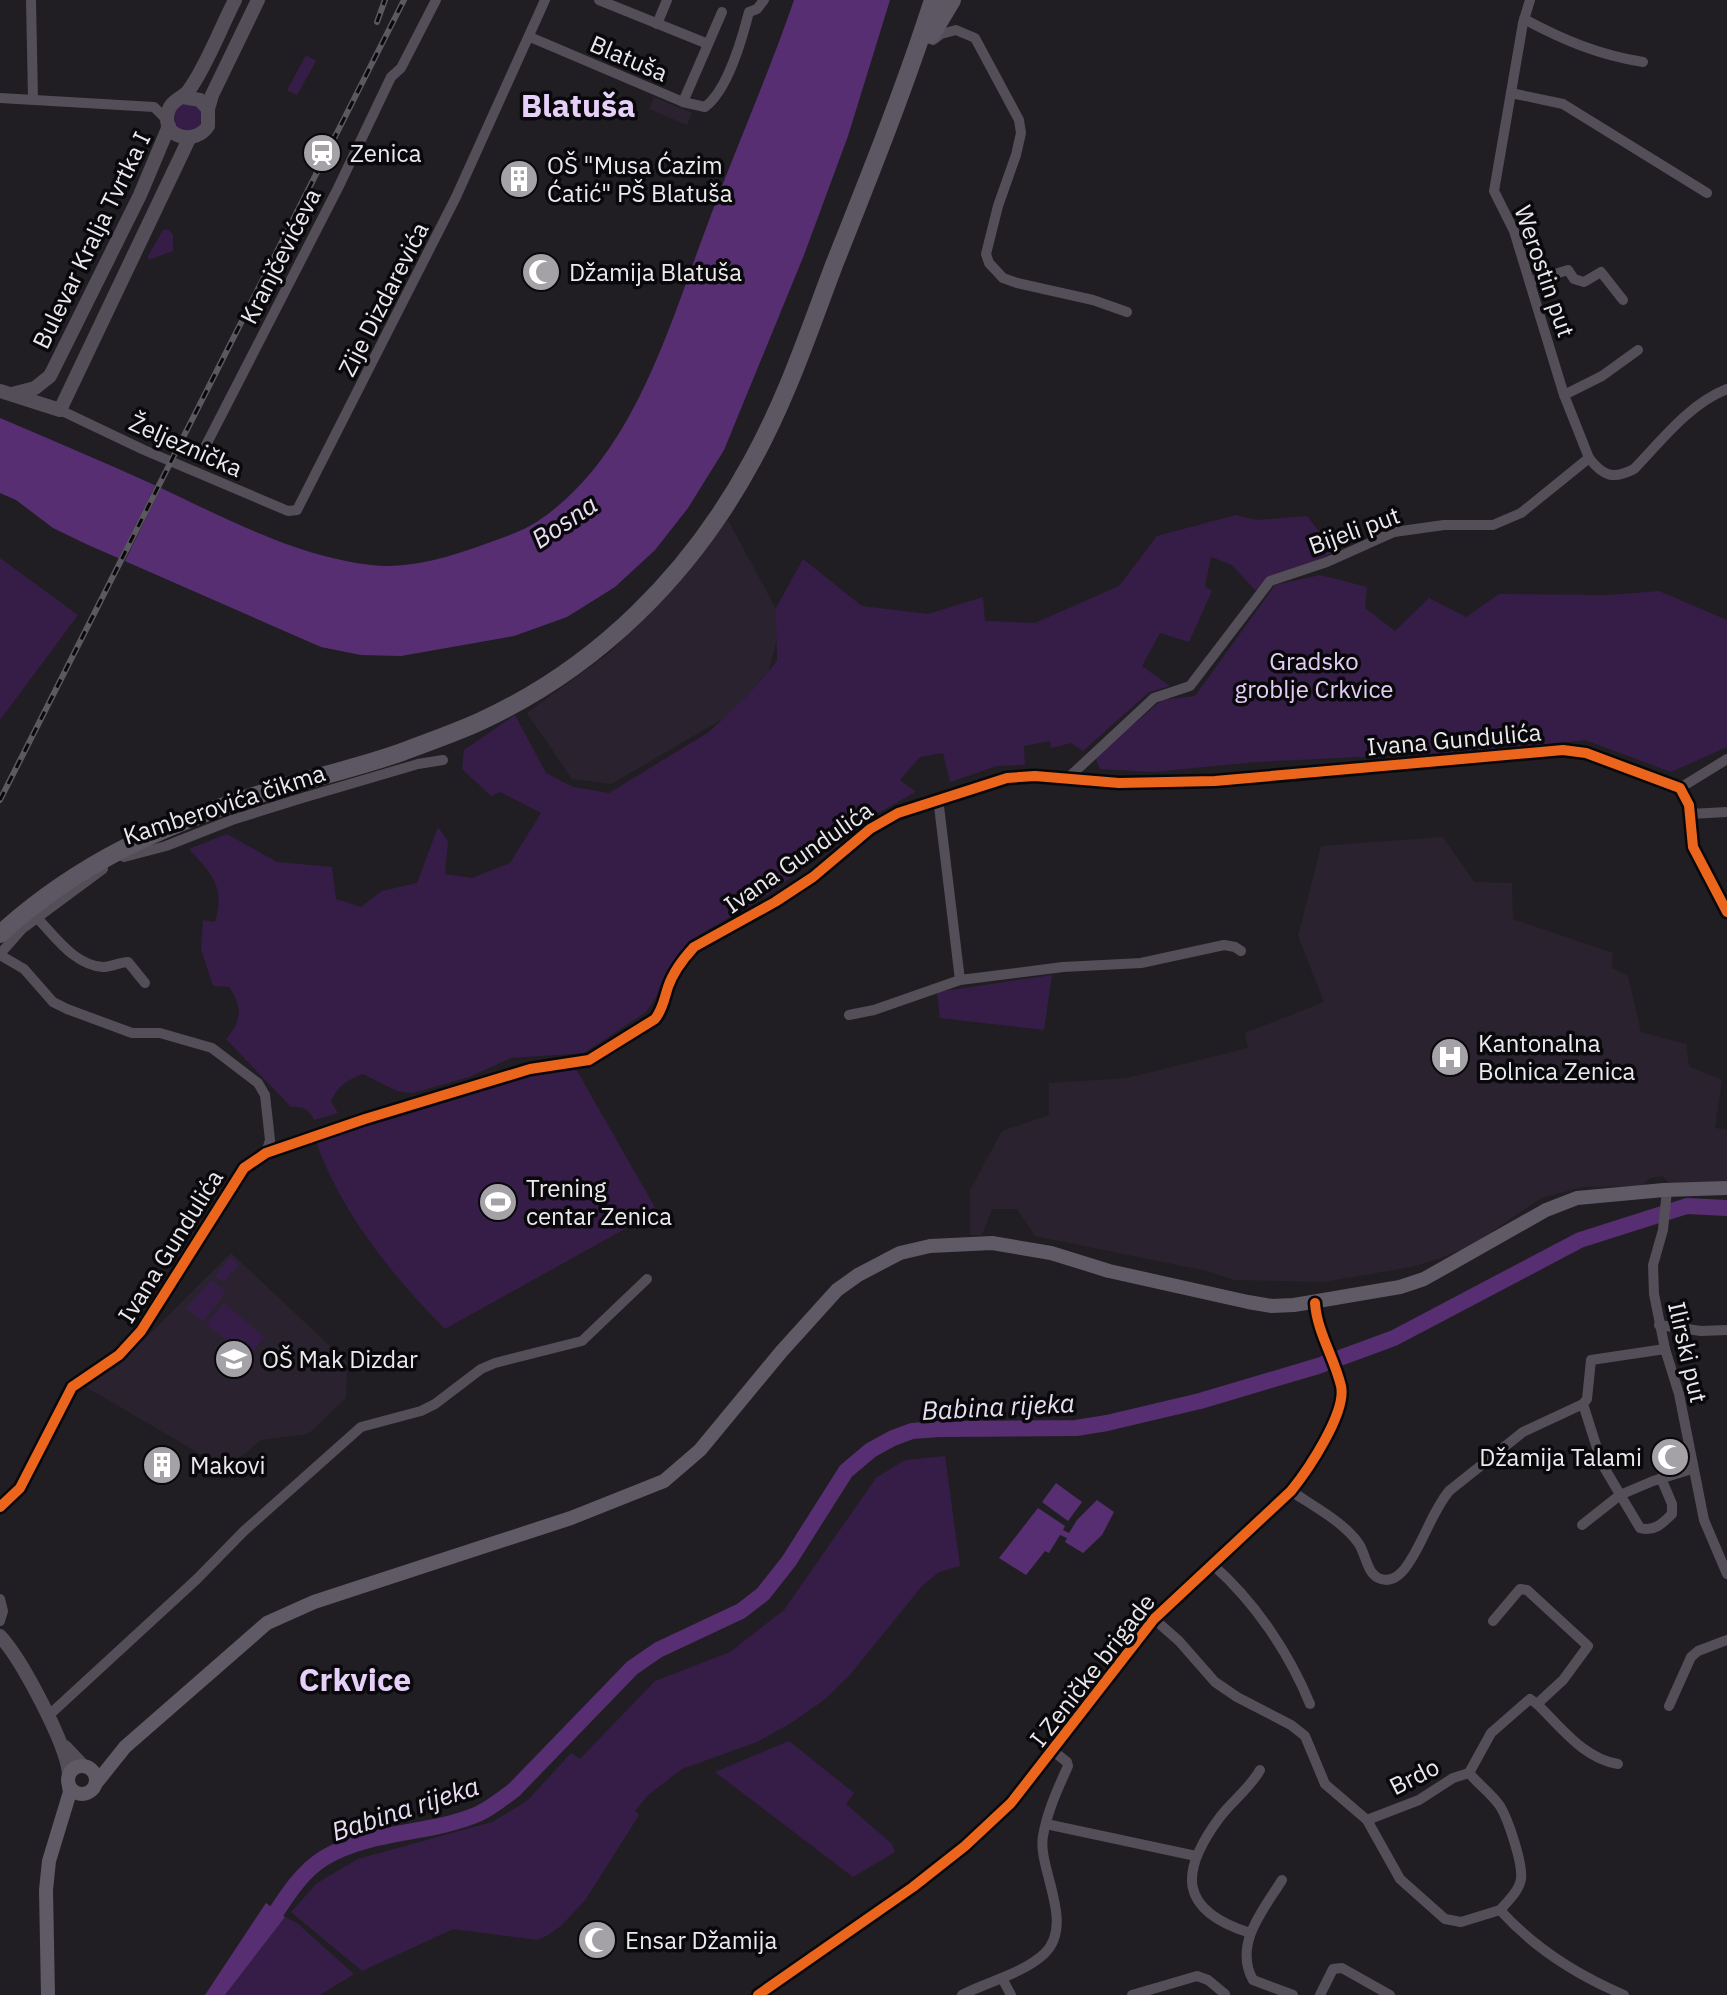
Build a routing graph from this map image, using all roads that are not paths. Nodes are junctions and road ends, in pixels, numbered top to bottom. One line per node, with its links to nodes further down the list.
1 (31, 0): 23 (street)
2 (235, 0): 22 (street, Bulevar Kralja Tvrtka I)
3 (258, 0): 27 (street, Bulevar Kralja Tvrtka I)
4 (436, 0): 40 (street, Kranjčevićeva)
5 (545, 0): 16 (street)
6 (599, 0): 15 (street)
7 (667, 0): 15 (street)
8 (764, 0): 24 (street, Blatuša)
9 (925, 0): 26 (highway)
10 (933, 0): 26 (highway)
11 (952, 0): 17 (highway)
12 (1530, 0): 14 (street, Werostin put)
13 (722, 12): 18 (street)
14 (1524, 19): 19 (street); 20 (street, Werostin put)
15 (657, 24): 18 (street)
16 (530, 37): 24 (street, Blatuša); 42 (street, Zije Dizdarevića)
17 (928, 43): 26 (highway); 33 (street)
18 (708, 44): 24 (street)
19 (1643, 62)
20 (1511, 93): 30 (street); 31 (street, Werostin put)
21 (0, 98): 23 (street)
22 (180, 98): 25 (street); 27 (street); 28 (street, Bulevar Kralja Tvrtka I)
23 (33, 99): 25 (street)
24 (683, 102)
25 (124, 105): 28 (street)
26 (896, 108): 52 (highway)
27 (208, 109): 29 (street, Bulevar Kralja Tvrtka I)
28 (168, 123): 29 (street, Bulevar Kralja Tvrtka I); 35 (street, Bulevar Kralja Tvrtka I)
29 (189, 139): 39 (street, Bulevar Kralja Tvrtka I)
30 (1707, 193)
31 (1532, 281): 32 (street); 38 (street, Werostin put)
32 (1623, 300)
33 (1127, 312)
34 (1638, 350): 38 (street)
35 (50, 376): 37 (street, Bulevar Kralja Tvrtka I); 39 (street)
36 (1727, 389): 41 (street)
37 (6, 392): 39 (street)
38 (1564, 395): 41 (street, Werostin put)
39 (55, 408): 42 (street, Željeznička)
40 (205, 447)
41 (1589, 458): 45 (street, Bijeli put)
42 (297, 510)
43 (1727, 759): 46 (street)
44 (443, 760): 51 (street, Kamberovića čikma)
45 (1068, 778): 46 (street, Ivana Gundulića); 47 (street, Ivana Gundulića)
46 (1680, 788): 49 (street)
47 (938, 798): 55 (street); 58 (street, Ivana Gundulića)
48 (1727, 812): 49 (street)
49 (1690, 814): 50 (street)
50 (1725, 905)
51 (37, 918): 54 (street, Kamberovića čikma); 56 (street)
52 (0, 934)
53 (1241, 951): 55 (street)
54 (0, 954): 58 (street)
55 (960, 980): 57 (street)
56 (145, 983)
57 (849, 1015)
58 (266, 1153): 73 (street, Ivana Gundulića)
59 (1727, 1188): 60 (main road)
60 (1667, 1197): 62 (main road); 65 (street, Ilirski put)
61 (647, 1279): 86 (street)
62 (1315, 1303): 63 (main road); 64 (street, I Zeničke brigade)
63 (1272, 1306): 64 (street); 89 (main road)
64 (1318, 1325): 71 (street, I Zeničke brigade)
65 (1659, 1325): 66 (street); 67 (street, Ilirski put)
66 (1727, 1330)
67 (1665, 1349): 68 (street); 69 (street, Ilirski put)
68 (1583, 1404): 71 (street); 72 (street)
69 (1692, 1469): 70 (street); 76 (street, Ilirski put)
70 (1661, 1478): 72 (street); 72 (street)
71 (1291, 1491): 75 (street, I Zeničke brigade)
72 (1620, 1495): 74 (street)
73 (0, 1507)
74 (1582, 1525)
75 (1213, 1565): 78 (street, I Zeničke brigade); 83 (street)
76 (1727, 1574)
77 (0, 1599): 79 (street)
78 (1154, 1619): 88 (street, I Zeničke brigade); 98 (street)
79 (0, 1621)
80 (1493, 1621): 84 (street)
81 (0, 1636): 86 (street)
82 (1727, 1640): 85 (street)
83 (1310, 1704)
84 (1537, 1704): 90 (street); 93 (street)
85 (1669, 1706)
86 (47, 1717): 87 (street)
87 (57, 1738): 91 (street); 94 (street)
88 (1053, 1751): 99 (street); 107 (street, I Zeničke brigade)
89 (119, 1754): 91 (main road); 95 (main road)
90 (1618, 1764)
91 (85, 1766): 94 (main road); 95 (main road)
92 (1260, 1770): 100 (street)
93 (1469, 1773): 98 (street, Brdo); 102 (street, Brdo)
94 (69, 1780): 96 (main road); 97 (main road)
95 (97, 1782): 96 (main road)
96 (83, 1794): 97 (main road)
97 (62, 1817): 106 (main road)
98 (1367, 1820): 102 (street)
99 (1046, 1824): 100 (street); 104 (street)
100 (1196, 1856): 103 (street)
101 (1282, 1880): 103 (street)
102 (1500, 1910): 114 (street)
103 (1250, 1933): 111 (street)
104 (1002, 1978): 108 (street); 109 (street)
105 (1225, 1994): 110 (street)
106 (48, 1995)
107 (758, 1995)
108 (962, 1995)
109 (1011, 1995)
110 (1132, 1995)
111 (1293, 1995)
112 (1320, 1995): 113 (street)
113 (1390, 1995)
114 (1624, 1995)

